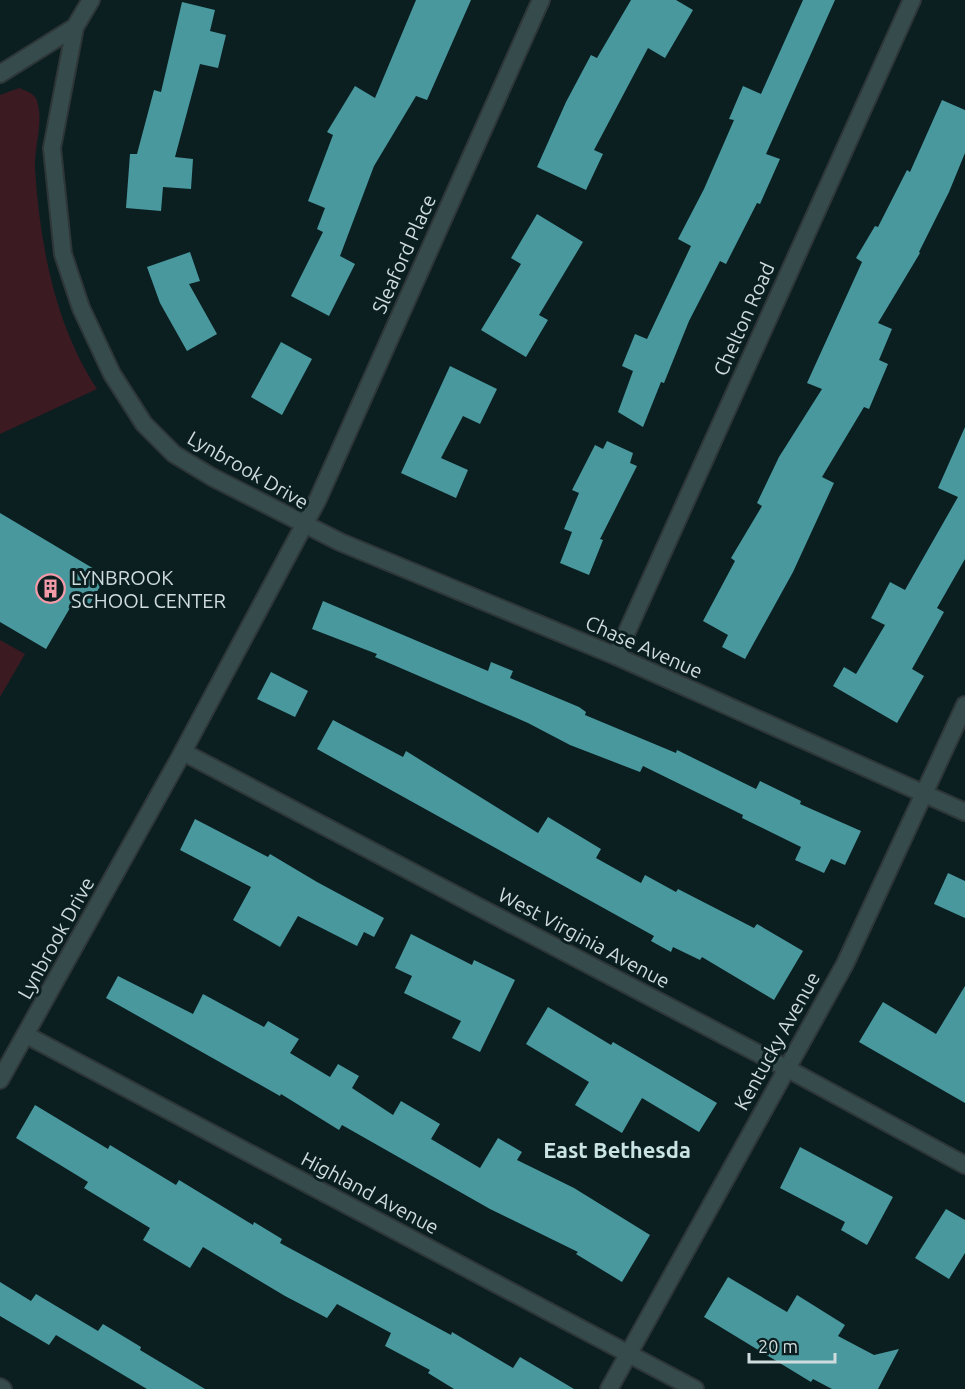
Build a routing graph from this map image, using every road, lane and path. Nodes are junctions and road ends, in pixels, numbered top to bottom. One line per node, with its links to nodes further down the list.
1 (91, 0): 4 (street, Lynbrook Drive)
2 (540, 0): 6 (street, Sleaford Place)
3 (912, 0): 7 (street, Chelton Road)
4 (75, 27): 5 (street); 6 (street, Lynbrook Drive)
5 (0, 75)
6 (305, 525): 7 (street, Chase Avenue); 9 (street, Lynbrook Drive)
7 (616, 656): 10 (street, Chase Avenue)
8 (965, 705): 10 (street, Kentucky Avenue)
9 (183, 752): 12 (street, Lynbrook Drive); 13 (street, West Virginia Avenue)
10 (925, 794): 11 (street, Chase Avenue); 13 (street, Kentucky Avenue)
11 (965, 812)
12 (26, 1035): 14 (street, Lynbrook Drive); 16 (street, Highland Avenue)
13 (786, 1068): 15 (street, West Virginia Avenue); 16 (street, Kentucky Avenue)
14 (0, 1080)
15 (965, 1165)
16 (628, 1352): 17 (street, Kentucky Avenue); 18 (street, Highland Avenue)
17 (609, 1389)
18 (695, 1389)

